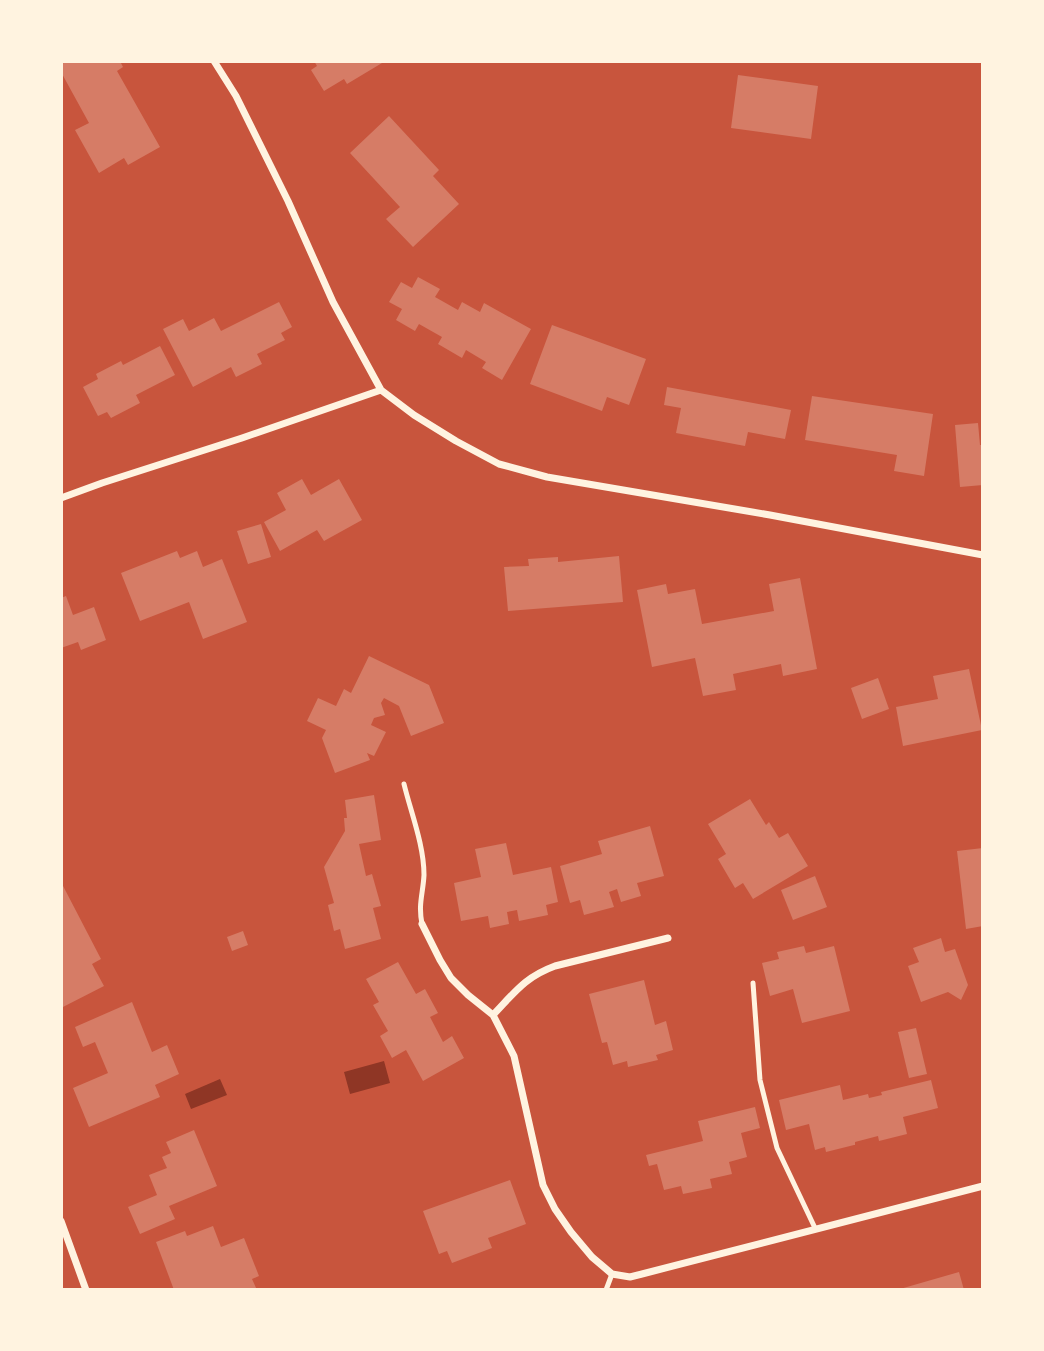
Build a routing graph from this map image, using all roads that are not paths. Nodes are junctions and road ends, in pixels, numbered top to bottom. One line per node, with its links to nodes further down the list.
1 (215, 61): 2 (street)
2 (381, 390): 3 (street); 4 (street)
3 (61, 498)
4 (983, 555)
5 (404, 784): 6 (lane)
6 (422, 924): 9 (street)
7 (668, 937): 9 (street)
8 (753, 983): 12 (lane)
9 (493, 1015): 13 (street)
10 (983, 1186): 12 (street)
11 (61, 1221): 14 (street)
12 (815, 1228): 13 (street)
13 (612, 1274): 15 (lane)
14 (86, 1290)
15 (606, 1290)

